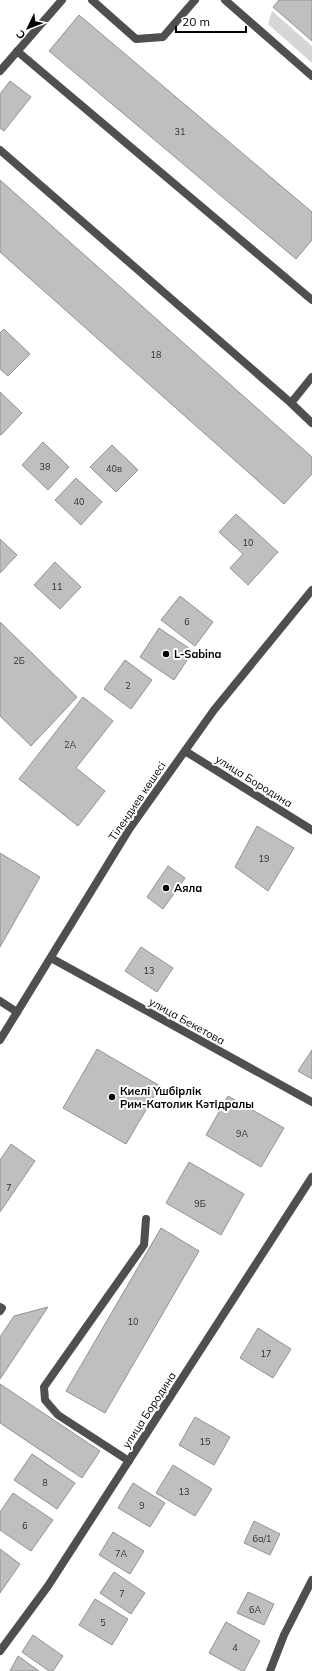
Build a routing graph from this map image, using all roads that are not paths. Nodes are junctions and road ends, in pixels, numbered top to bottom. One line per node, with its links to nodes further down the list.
1 (62, 0): 5 (street)
2 (92, 0): 3 (street)
3 (195, 0)
4 (224, 0): 7 (street)
5 (17, 51): 6 (street); 9 (street)
6 (0, 71)
7 (312, 76)
8 (0, 150): 11 (street)
9 (312, 300)
10 (312, 377): 11 (street)
11 (291, 403): 12 (street)
12 (312, 423)
13 (311, 592): 14 (street, Тілендиев көшесі)
14 (185, 751): 15 (street, улица Бородина); 16 (street, Тілендиев көшесі)
15 (312, 830)
16 (51, 958): 18 (street, Тілендиев көшесі); 20 (street, улица Бекетова)
17 (0, 1001): 18 (street)
18 (17, 1012): 19 (street, Тілендиев көшесі)
19 (0, 1040)
20 (312, 1102)
21 (312, 1177): 25 (street, улица Бородина)
22 (146, 1219): 25 (street)
23 (0, 1306): 24 (street)
24 (0, 1310)
25 (129, 1461): 27 (street, улица Бородина)
26 (312, 1580): 28 (street)
27 (0, 1651)
28 (270, 1671)

